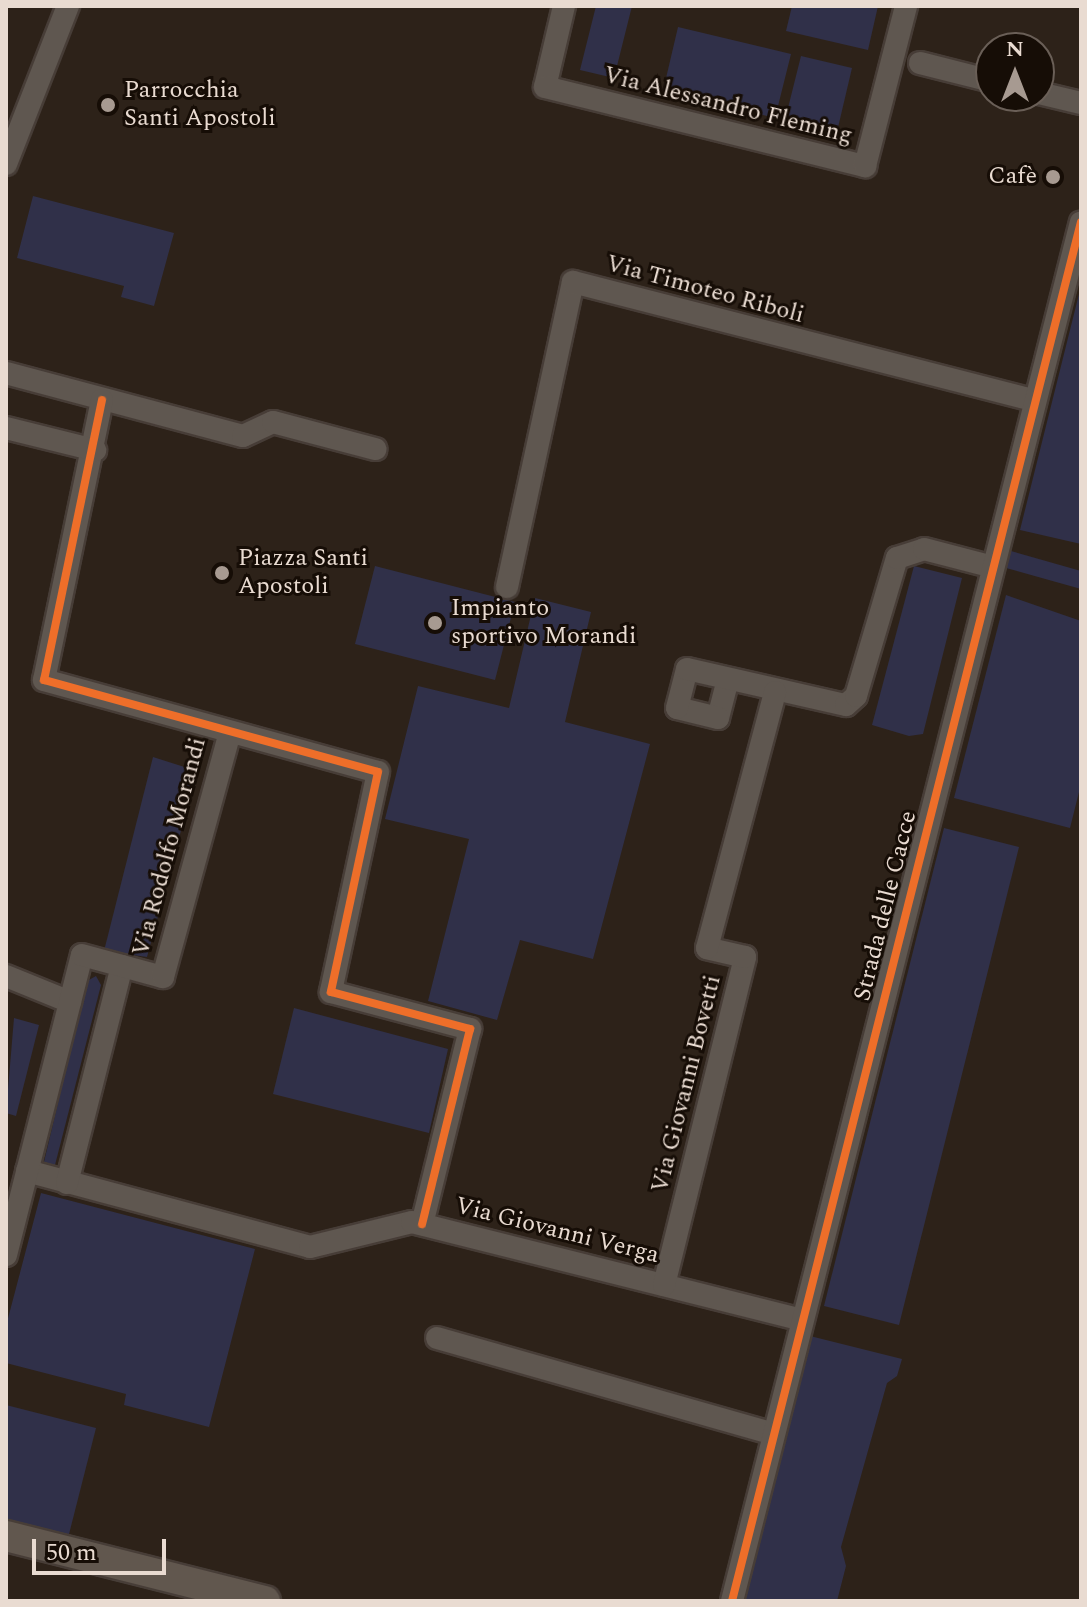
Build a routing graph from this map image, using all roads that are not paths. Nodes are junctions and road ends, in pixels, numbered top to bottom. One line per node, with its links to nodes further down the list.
1 (68, 6): 8 (street)
2 (564, 6): 3 (street, Via Alessandro Fleming)
3 (906, 6)
4 (920, 63): 5 (street)
5 (975, 77)
6 (1055, 97): 7 (street)
7 (1081, 103)
8 (6, 164)
9 (1081, 222): 12 (street, Strada delle Cacce)
10 (6, 373): 11 (street)
11 (102, 400): 14 (street); 15 (street, Via Rodolfo Morandi)
12 (1035, 401): 16 (street, Strada delle Cacce); 17 (street, Via Timoteo Riboli)
13 (6, 428): 15 (street)
14 (375, 449)
15 (95, 450): 20 (street, Via Rodolfo Morandi)
16 (993, 567): 19 (street); 29 (street, Strada delle Cacce)
17 (507, 587)
18 (728, 679): 19 (street)
19 (775, 692): 28 (street, Via Giovanni Bovetti)
20 (229, 735): 21 (street, Via Rodolfo Morandi); 26 (street)
21 (122, 966): 23 (street, Via Rodolfo Morandi); 25 (street, Via Rodolfo Morandi)
22 (6, 976): 23 (street)
23 (70, 1002): 24 (street, Via Rodolfo Morandi)
24 (27, 1171): 25 (street); 27 (street, Via Rodolfo Morandi)
25 (67, 1183): 26 (street, Via Giovanni Verga)
26 (422, 1224): 28 (street, Via Giovanni Verga)
27 (6, 1255)
28 (664, 1285): 29 (street, Via Giovanni Verga)
29 (802, 1320): 31 (street, Strada delle Cacce)
30 (437, 1338): 31 (street)
31 (774, 1434): 34 (street, Strada delle Cacce)
32 (6, 1536): 33 (street)
33 (265, 1601)
34 (732, 1601)

